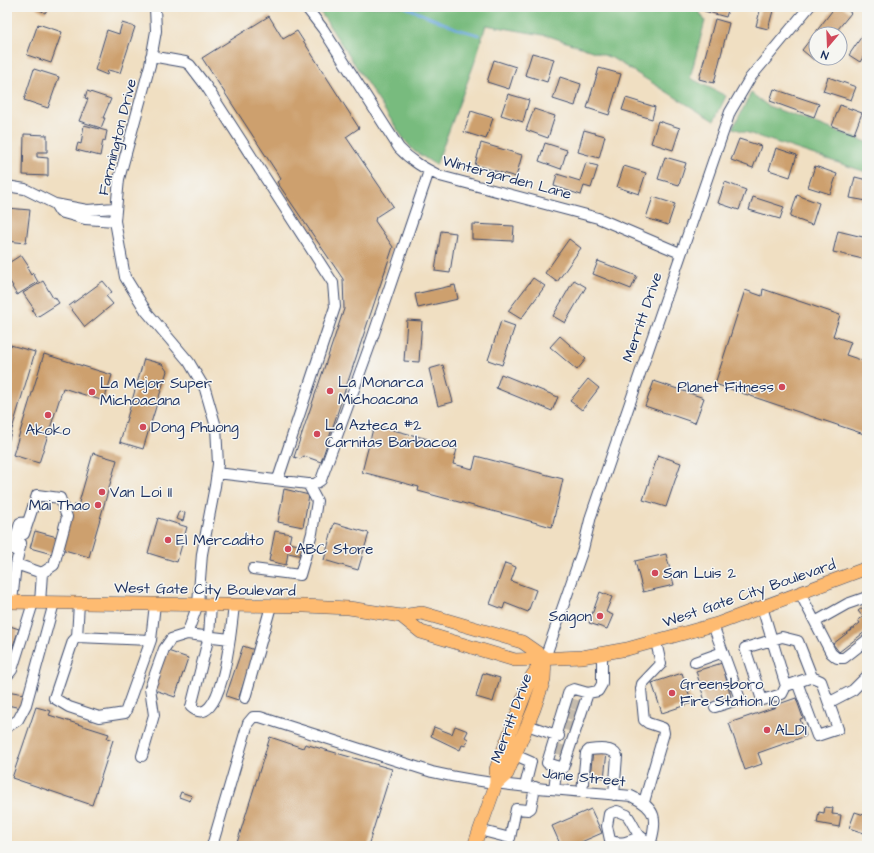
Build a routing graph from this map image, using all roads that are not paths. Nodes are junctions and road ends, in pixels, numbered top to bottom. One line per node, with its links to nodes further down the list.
1 (155, 7): 4 (street, Farmington Drive)
2 (306, 7): 5 (street, Wintergarden Lane)
3 (809, 7): 10 (street, Merritt Drive)
4 (151, 56): 8 (street, Farmington Drive); 12 (street)
5 (429, 171): 10 (street, Wintergarden Lane); 13 (street)
6 (7, 186): 7 (street)
7 (55, 204): 8 (street); 9 (street)
8 (115, 208): 9 (street, Farmington Drive)
9 (115, 221): 11 (street, Farmington Drive)
10 (680, 254): 44 (street, Merritt Drive)
11 (217, 473): 12 (street); 27 (street, Farmington Drive)
12 (278, 479): 13 (street)
13 (308, 484): 18 (street)
14 (28, 522): 15 (street); 15 (street); 19 (street)
15 (18, 553): 16 (street)
16 (16, 564): 19 (street); 22 (street)
17 (867, 568): 20 (main road, West Gate City Boulevard)
18 (253, 569)
19 (42, 573): 23 (street)
20 (800, 593): 30 (main road, West Gate City Boulevard); 32 (street)
21 (867, 597): 32 (street)
22 (8, 603): 23 (main road, West Gate City Boulevard)
23 (37, 603): 24 (main road, West Gate City Boulevard); 46 (street)
24 (54, 603): 25 (main road, West Gate City Boulevard); 59 (street)
25 (80, 603): 26 (main road, West Gate City Boulevard); 37 (street)
26 (155, 604): 27 (main road, West Gate City Boulevard); 38 (street)
27 (204, 604): 28 (main road, West Gate City Boulevard); 34 (street, Farmington Drive); 35 (street)
28 (234, 605): 29 (main road, West Gate City Boulevard); 36 (street)
29 (271, 606): 31 (main road, West Gate City Boulevard); 52 (street)
30 (762, 607): 33 (main road, West Gate City Boulevard); 39 (street)
31 (401, 616): 44 (main road, West Gate City Boulevard); 44 (main road, West Gate City Boulevard)
32 (814, 622): 40 (street)
33 (713, 625): 41 (main road, West Gate City Boulevard); 42 (street)
34 (209, 633): 35 (street); 36 (street); 36 (street, Farmington Drive)
35 (187, 634): 63 (street)
36 (231, 635)
37 (77, 638): 38 (street); 38 (street)
38 (151, 640)
39 (771, 640): 48 (street); 50 (street); 50 (street)
40 (867, 640)
41 (656, 642): 43 (main road, West Gate City Boulevard); 70 (street)
42 (723, 652): 45 (street); 55 (street)
43 (602, 654): 44 (main road, West Gate City Boulevard); 51 (street)
44 (545, 658): 57 (main road, Merritt Drive); 65 (main road, Merritt Drive)
45 (695, 662)
46 (7, 676)
47 (867, 676): 53 (street)
48 (812, 677): 49 (street); 53 (street)
49 (797, 682): 50 (street); 53 (street)
50 (786, 686)
51 (588, 693): 54 (street); 54 (street)
52 (245, 698)
53 (830, 702)
54 (575, 704): 56 (street); 56 (street)
55 (715, 707)
56 (571, 714): 58 (street); 58 (street)
57 (527, 725): 60 (street); 62 (main road, Merritt Drive)
58 (568, 725): 60 (street); 60 (street)
59 (7, 728)
60 (564, 737): 61 (street); 61 (street)
61 (560, 750): 64 (street); 64 (street)
62 (515, 755): 65 (main road, Merritt Drive); 66 (street)
63 (142, 756)
64 (557, 766): 67 (street)
65 (496, 784): 66 (street, Jane Street); 71 (main road, Merritt Drive); 74 (street, Jane Street)
66 (530, 787): 67 (street, Jane Street); 71 (street)
67 (554, 789): 68 (street, Jane Street)
68 (582, 792): 69 (street, Jane Street); 69 (street)
69 (614, 795): 70 (street, Jane Street)
70 (644, 802): 73 (street)
71 (479, 830): 75 (main road, Merritt Drive)
72 (639, 836): 73 (street)
73 (651, 844)
74 (212, 846)
75 (474, 846)

